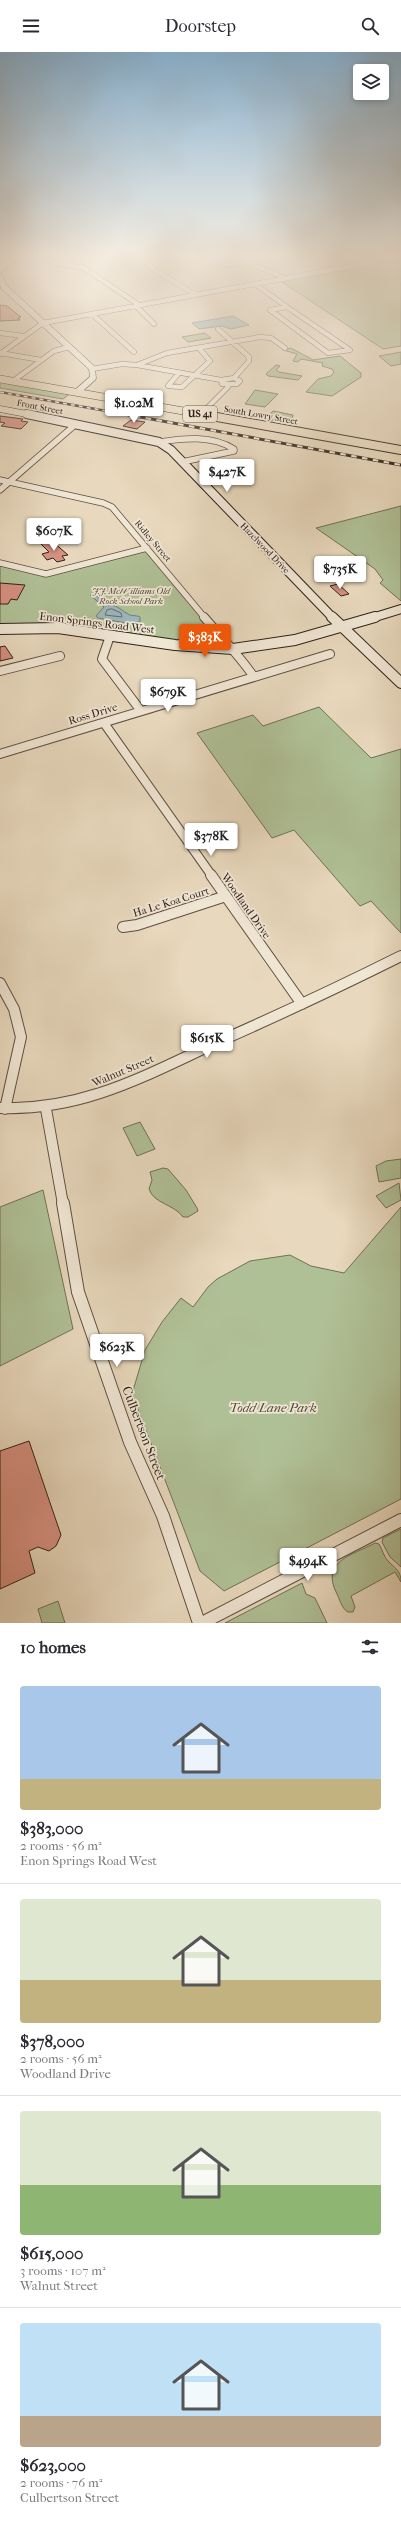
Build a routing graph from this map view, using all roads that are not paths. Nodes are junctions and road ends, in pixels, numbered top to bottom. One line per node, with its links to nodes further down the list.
1 (33, 329): 8 (street)
2 (50, 329): 10 (street)
3 (109, 329): 13 (street)
4 (218, 329): 9 (street)
5 (296, 329): 6 (street)
6 (320, 329)
7 (0, 333): 8 (street)
8 (23, 336): 14 (street)
9 (233, 342): 11 (street); 12 (street); 21 (street)
10 (68, 347): 15 (street); 17 (street)
11 (199, 348): 16 (street); 20 (street)
12 (285, 348)
13 (134, 352)
14 (0, 354): 15 (street)
15 (41, 360): 23 (street)
16 (137, 365): 17 (street); 18 (street)
17 (92, 369): 26 (street)
18 (179, 373): 20 (street); 20 (street)
19 (0, 375): 23 (main road, US 41)
20 (194, 375): 24 (street)
21 (234, 378): 24 (street); 25 (street)
22 (0, 379): 23 (main road, South Lowry Street / US 41)
23 (15, 379): 26 (main road, South Lowry Street / US 41)
24 (221, 380): 25 (street)
25 (227, 385): 28 (street)
26 (79, 391): 28 (main road, South Lowry Street / US 41)
27 (0, 409): 29 (street, Front Street)
28 (202, 412): 31 (main road, US 41); 32 (main road, South Lowry Street / US 41)
29 (76, 424): 30 (street, Hazelwood Drive); 35 (street)
30 (159, 442): 33 (street, Hazelwood Drive); 33 (street, Hazelwood Drive)
31 (401, 445)
32 (401, 450)
33 (182, 462): 40 (street, Hazelwood Drive)
34 (0, 480): 35 (street, Ridley Street)
35 (9, 482): 36 (street); 37 (street, Ridley Street)
36 (0, 490)
37 (147, 548): 38 (street); 43 (street, Ridley Street)
38 (0, 563)
39 (401, 609): 40 (street, Enon Springs Road West)
40 (342, 626): 43 (street, Enon Springs Road West); 48 (street, Hazelwood Drive)
41 (0, 629): 42 (street, Enon Springs Road West)
42 (110, 636): 43 (street, Enon Springs Road West); 49 (street)
43 (234, 649): 47 (street, Ridley Street)
44 (330, 654): 47 (street, Ross Drive)
45 (60, 656): 46 (street)
46 (0, 671)
47 (254, 677): 49 (street, Ross Drive)
48 (401, 683)
49 (141, 711): 50 (street, Ross Drive)
50 (104, 723): 51 (street, Ross Drive); 52 (street, Woodland Drive)
51 (0, 754)
52 (226, 896): 53 (street, Ha Le Koa Court); 56 (street, Woodland Drive)
53 (123, 927)
54 (401, 956): 56 (street, Walnut Street)
55 (0, 983): 57 (street)
56 (302, 1004): 58 (street, Walnut Street)
57 (3, 1108): 58 (street, Walnut Street)
58 (46, 1109): 60 (street, Culbertson Street)
59 (401, 1520): 61 (street)
60 (199, 1623)
61 (202, 1623)

